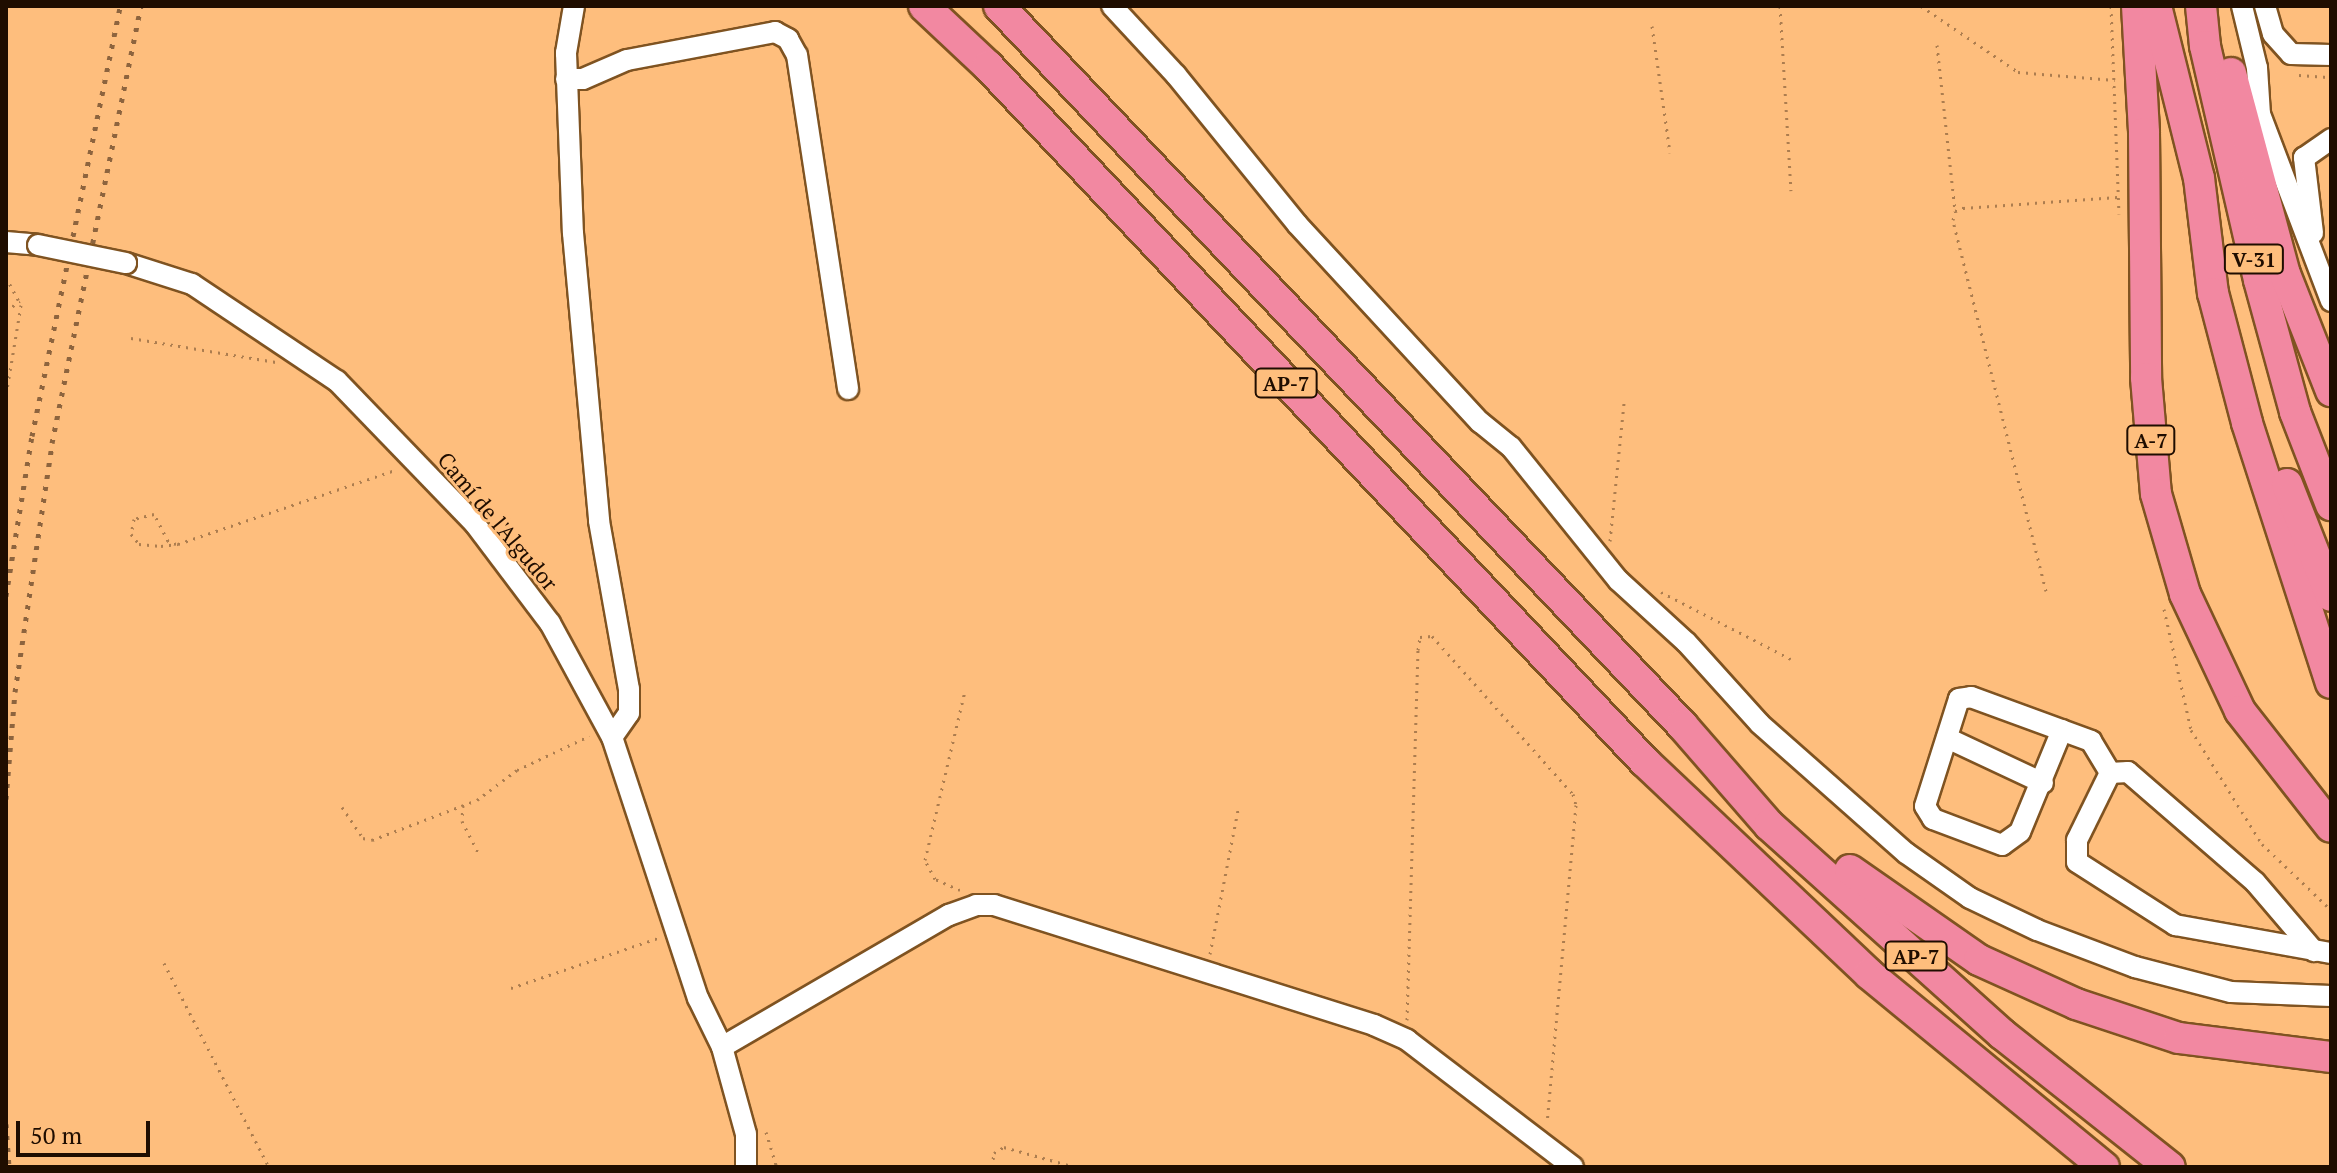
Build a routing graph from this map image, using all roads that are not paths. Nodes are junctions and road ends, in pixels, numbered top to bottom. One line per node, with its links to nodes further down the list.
1 (574, 6): 12 (street)
2 (924, 6): 36 (highway, AP-7)
3 (999, 6): 23 (highway, AP-7)
4 (1112, 6): 31 (street)
5 (2137, 6): 29 (highway, A-7)
6 (2156, 6): 14 (highway, V-31)
7 (2201, 6): 20 (highway, V-31)
8 (2210, 6): 19 (highway)
9 (2242, 6): 16 (street)
10 (2265, 6): 11 (street)
11 (2331, 55)
12 (566, 79): 18 (street); 25 (street)
13 (2331, 139): 16 (street)
14 (2199, 178): 21 (highway, V-31); 22 (highway)
15 (6, 242): 25 (street, Camí de l'Algudor, bridge)
16 (2317, 266): 17 (street)
17 (2331, 301)
18 (848, 389)
19 (2331, 391)
20 (2331, 505)
21 (2331, 596)
22 (2331, 683)
23 (1682, 725): 33 (highway); 37 (highway, AP-7)
24 (2062, 730): 26 (street); 27 (street); 28 (street)
25 (610, 733): 32 (street, Camí de l'Algudor)
26 (1947, 738): 28 (street); 28 (street)
27 (2110, 773): 30 (street); 30 (street)
28 (2043, 783)
29 (2331, 827)
30 (2323, 952)
31 (2331, 996)
32 (722, 1047): 34 (street, Camí de l'Algudor); 35 (street)
33 (2331, 1057)
34 (746, 1167)
35 (1573, 1167)
36 (2104, 1167)
37 (2170, 1167)

